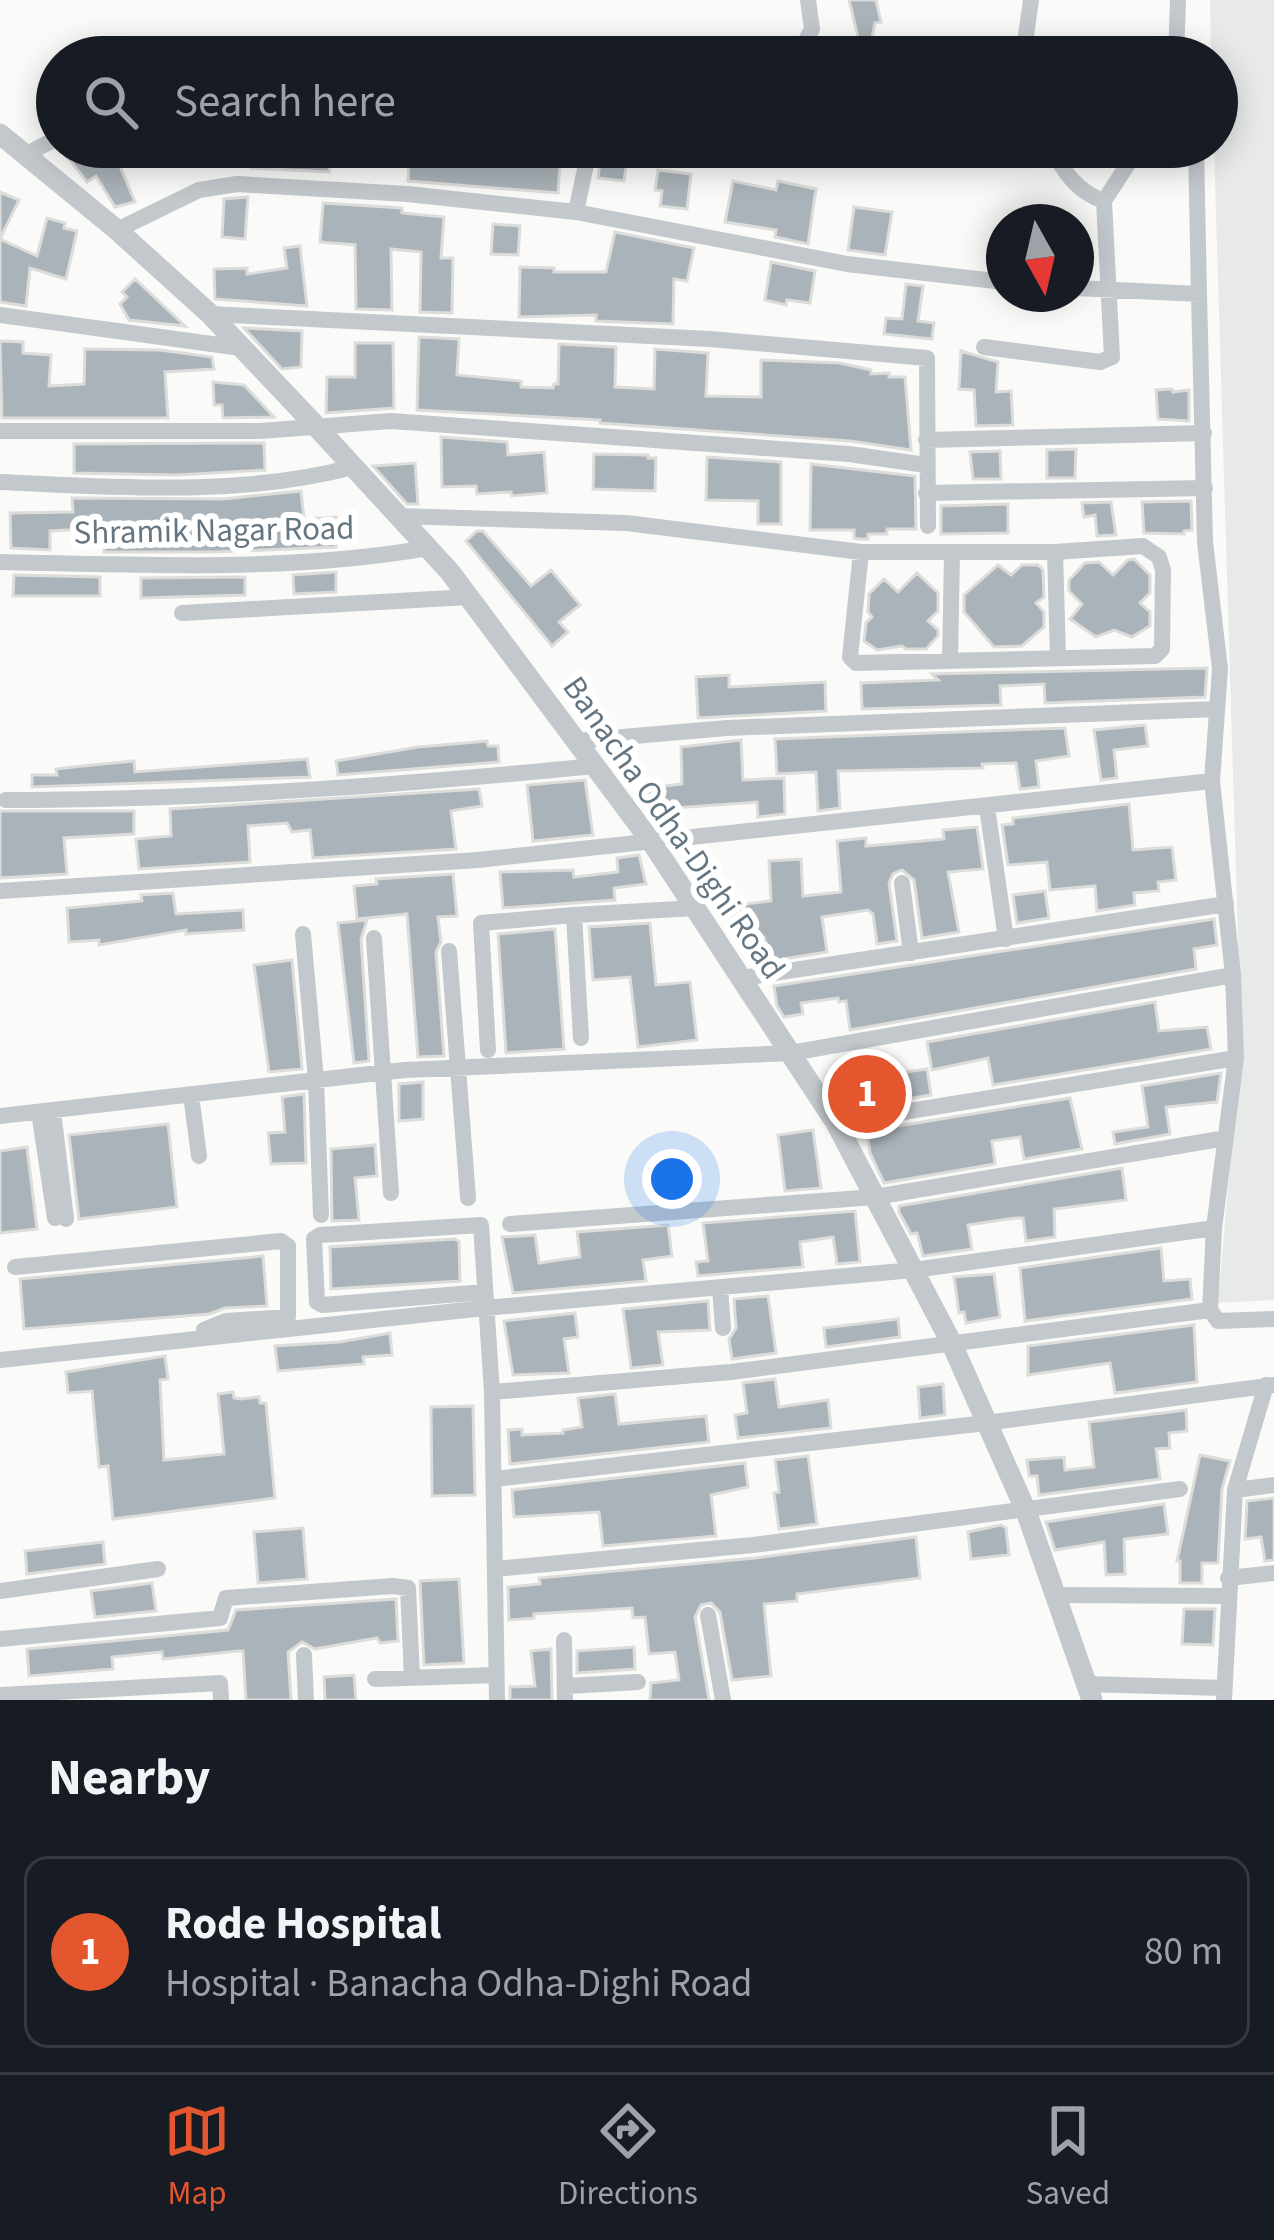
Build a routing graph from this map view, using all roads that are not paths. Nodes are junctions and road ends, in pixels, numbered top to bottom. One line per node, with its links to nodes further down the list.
1 (808, 0): 4 (street)
2 (1030, 0): 5 (street)
3 (1178, 0): 6 (street)
4 (808, 36)
5 (1026, 36)
6 (1177, 36)
7 (0, 134): 9 (street, Banacha Odha-Dighi Road)
8 (36, 150): 9 (street)
9 (26, 155): 10 (street, Banacha Odha-Dighi Road)
10 (36, 163)
11 (42, 168): 18 (street, Banacha Odha-Dighi Road)
12 (585, 168): 17 (street)
13 (1065, 168): 16 (street)
14 (1125, 168): 16 (street)
15 (1196, 168): 22 (street)
16 (1104, 201): 21 (street)
17 (576, 212): 18 (street); 19 (street)
18 (117, 230): 23 (street, Banacha Odha-Dighi Road)
19 (986, 280)
20 (1094, 289): 21 (street)
21 (1109, 290): 22 (street); 25 (street)
22 (1199, 294): 29 (street)
23 (209, 314): 26 (street, Banacha Odha-Dighi Road); 30 (street)
24 (0, 315): 26 (street)
25 (985, 347)
26 (242, 349): 27 (street, Banacha Odha-Dighi Road)
27 (315, 425): 28 (street); 31 (street); 32 (street, Banacha Odha-Dighi Road)
28 (0, 431)
29 (1204, 434): 30 (street); 34 (street)
30 (926, 440): 31 (street)
31 (926, 465): 35 (street)
32 (353, 467): 33 (street); 36 (street, Banacha Odha-Dighi Road)
33 (0, 482)
34 (1204, 488): 35 (street); 47 (street)
35 (926, 493): 37 (street)
36 (398, 516): 38 (street, Banacha Odha-Dighi Road); 39 (street)
37 (928, 526)
38 (428, 548): 42 (street, Shramik Nagar Road); 43 (street, Banacha Odha-Dighi Road)
39 (861, 552): 40 (street); 46 (street)
40 (952, 552): 41 (street); 46 (street)
41 (1055, 552): 45 (street); 45 (street)
42 (0, 562)
43 (469, 597): 44 (street); 48 (street, Banacha Odha-Dighi Road)
44 (182, 614)
45 (1058, 658): 46 (street)
46 (950, 661)
47 (1217, 709): 48 (street); 50 (street)
48 (576, 741): 49 (street, Banacha Odha-Dighi Road)
49 (595, 766): 51 (street); 53 (street, Banacha Odha-Dighi Road)
50 (1212, 781): 52 (street); 56 (street)
51 (6, 800)
52 (987, 807): 53 (street); 61 (street)
53 (653, 844): 55 (street); 57 (street, Banacha Odha-Dighi Road)
54 (902, 883): 63 (street)
55 (0, 892)
56 (1226, 904): 61 (street); 64 (street)
57 (696, 908): 58 (street); 65 (street, Banacha Odha-Dighi Road)
58 (574, 915): 66 (street); 67 (street)
59 (303, 934): 72 (street)
60 (374, 938): 71 (street)
61 (1006, 939): 63 (street)
62 (449, 951): 70 (street)
63 (911, 953): 65 (street)
64 (1232, 976): 68 (street); 69 (street)
65 (742, 978): 68 (street, Banacha Odha-Dighi Road)
66 (581, 1038)
67 (488, 1050)
68 (791, 1053): 70 (street); 76 (street, Banacha Odha-Dighi Road)
69 (1236, 1058): 76 (street); 77 (street)
70 (455, 1067): 71 (street); 81 (street)
71 (382, 1072): 72 (street); 79 (street)
72 (316, 1081): 73 (street); 82 (street)
73 (191, 1095): 74 (street); 78 (street)
74 (46, 1112): 75 (street); 83 (street)
75 (0, 1116)
76 (836, 1123): 80 (street, Banacha Odha-Dighi Road)
77 (1226, 1138): 80 (street); 85 (street)
78 (200, 1156)
79 (391, 1192)
80 (875, 1197): 84 (street); 87 (street, Banacha Odha-Dighi Road)
81 (468, 1198)
82 (322, 1215)
83 (60, 1219)
84 (510, 1224)
85 (1214, 1228): 87 (street); 90 (street)
86 (15, 1268): 93 (street)
87 (914, 1270): 88 (street); 94 (street, Banacha Odha-Dighi Road)
88 (720, 1287): 89 (street); 92 (street)
89 (485, 1300): 89 (street); 93 (street); 97 (street)
90 (1210, 1310): 91 (street); 94 (street)
91 (1274, 1319)
92 (723, 1328)
93 (203, 1338): 95 (street)
94 (951, 1342): 97 (street); 98 (street, Banacha Odha-Dighi Road)
95 (0, 1360)
96 (1270, 1385): 98 (street); 102 (street)
97 (492, 1392): 99 (street)
98 (986, 1423): 99 (street); 103 (street, Banacha Odha-Dighi Road)
99 (494, 1479): 105 (street)
100 (1274, 1485): 102 (street)
101 (1180, 1489): 103 (street)
102 (1235, 1490): 107 (street)
103 (1026, 1511): 105 (street); 109 (street, Banacha Odha-Dighi Road)
104 (158, 1569): 108 (street)
105 (495, 1569): 114 (street)
106 (1274, 1573): 107 (street)
107 (1228, 1587): 109 (street); 120 (street)
108 (0, 1591)
109 (1055, 1595): 118 (street, Banacha Odha-Dighi Road)
110 (708, 1615): 125 (street)
111 (0, 1639): 115 (street)
112 (564, 1640): 119 (street)
113 (304, 1655): 123 (street)
114 (496, 1676): 115 (street); 124 (street)
115 (412, 1678): 116 (street)
116 (376, 1679)
117 (638, 1682): 119 (street)
118 (1089, 1692): 120 (street)
119 (565, 1693)
120 (1224, 1694)
121 (0, 1695): 122 (street)
122 (221, 1700)
123 (305, 1700)
124 (497, 1700)
125 (723, 1700)

